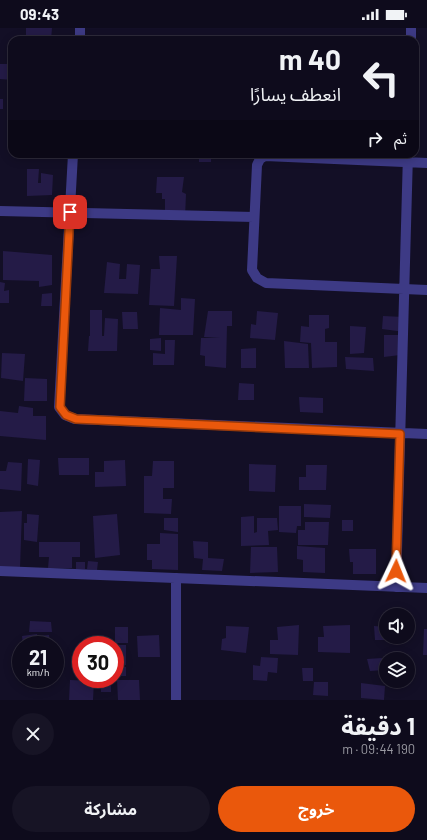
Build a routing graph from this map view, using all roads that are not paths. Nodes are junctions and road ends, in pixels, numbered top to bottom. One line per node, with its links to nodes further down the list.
1 (73, 158): 6 (street)
2 (262, 158): 7 (street)
3 (408, 158): 4 (street); 8 (street)
4 (427, 163)
5 (0, 211): 6 (street)
6 (70, 212): 7 (street); 10 (street)
7 (254, 217): 8 (street)
8 (404, 289): 9 (street); 10 (street)
9 (427, 290)
10 (400, 434): 11 (street); 14 (street)
11 (427, 434)
12 (0, 571): 13 (street)
13 (176, 578): 14 (street); 16 (street)
14 (396, 587): 15 (street)
15 (427, 588)
16 (176, 700)

